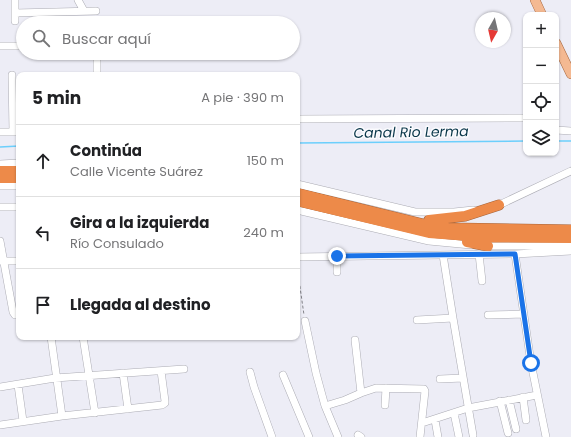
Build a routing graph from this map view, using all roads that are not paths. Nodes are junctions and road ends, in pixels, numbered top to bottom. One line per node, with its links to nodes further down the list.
1 (15, 0): 9 (street)
2 (78, 0): 6 (street)
3 (535, 0): 7 (main road)
4 (538, 0): 8 (main road)
5 (96, 11): 6 (street)
6 (84, 12): 9 (street)
7 (541, 12)
8 (544, 12)
9 (15, 13): 10 (street)
10 (15, 21)
11 (559, 42): 16 (main road)
12 (0, 46): 13 (street)
13 (16, 46)
14 (558, 48): 18 (main road)
15 (97, 60): 17 (street)
16 (571, 67)
17 (97, 72)
18 (571, 74)
19 (12, 75): 27 (street)
20 (523, 118): 21 (street)
21 (300, 119)
22 (559, 126): 23 (street)
23 (571, 126)
24 (559, 130): 25 (street)
25 (571, 131)
26 (0, 132): 27 (street)
27 (16, 132)
28 (16, 163): 29 (street)
29 (0, 164)
30 (571, 170): 40 (street)
31 (0, 171): 32 (highway)
32 (16, 171)
33 (0, 178): 34 (highway)
34 (16, 178)
35 (300, 185): 40 (street)
36 (0, 186): 37 (street)
37 (16, 186)
38 (300, 194): 44 (highway)
39 (300, 202): 45 (highway)
40 (499, 205): 44 (highway)
41 (0, 207): 42 (street)
42 (16, 207)
43 (300, 211): 49 (street)
44 (415, 221): 46 (highway)
45 (403, 228): 47 (highway); 49 (highway)
46 (571, 230)
47 (571, 238)
48 (0, 241): 57 (street)
49 (488, 246): 50 (street)
50 (571, 246)
51 (571, 252): 53 (street)
52 (479, 254): 53 (street); 54 (street); 60 (street)
53 (515, 254): 61 (street)
54 (443, 255): 55 (street); 64 (street)
55 (337, 256): 56 (street); 59 (street)
56 (300, 257)
57 (2, 261): 58 (street); 62 (street)
58 (16, 261)
59 (337, 272)
60 (482, 281)
61 (524, 314): 63 (street); 83 (street)
62 (16, 315)
63 (488, 315)
64 (453, 318): 65 (street); 77 (street)
65 (417, 320)
66 (305, 321): 88 (street)
67 (51, 340): 76 (street)
68 (84, 340): 75 (street)
69 (355, 340): 82 (street)
70 (184, 369): 71 (street)
71 (161, 371): 73 (street); 90 (street)
72 (250, 372): 102 (street)
73 (123, 373): 75 (street); 90 (street)
74 (283, 375): 103 (street)
75 (88, 376): 76 (street); 91 (street)
76 (56, 378): 79 (street); 93 (street)
77 (463, 378): 78 (street); 89 (street)
78 (440, 380)
79 (18, 385): 80 (street); 96 (street)
80 (0, 387)
81 (386, 388): 82 (street); 87 (street); 97 (street)
82 (361, 393): 88 (street)
83 (537, 395): 84 (street); 108 (street)
84 (523, 397): 85 (street); 95 (street)
85 (509, 400): 86 (street); 99 (street)
86 (500, 401): 89 (street); 100 (street)
87 (386, 405)
88 (325, 406): 104 (street)
89 (468, 408): 92 (street); 101 (street)
90 (128, 409): 91 (street)
91 (95, 413): 93 (street)
92 (454, 413): 94 (street); 107 (street)
93 (62, 416): 96 (street)
94 (435, 420): 97 (street); 106 (street)
95 (526, 420)
96 (23, 421): 98 (street)
97 (422, 423): 105 (street)
98 (0, 424)
99 (516, 429)
100 (508, 433)
101 (473, 435)
102 (272, 437)
103 (309, 437)
104 (338, 437)
105 (420, 437)
106 (438, 437)
107 (459, 437)
108 (546, 437)

